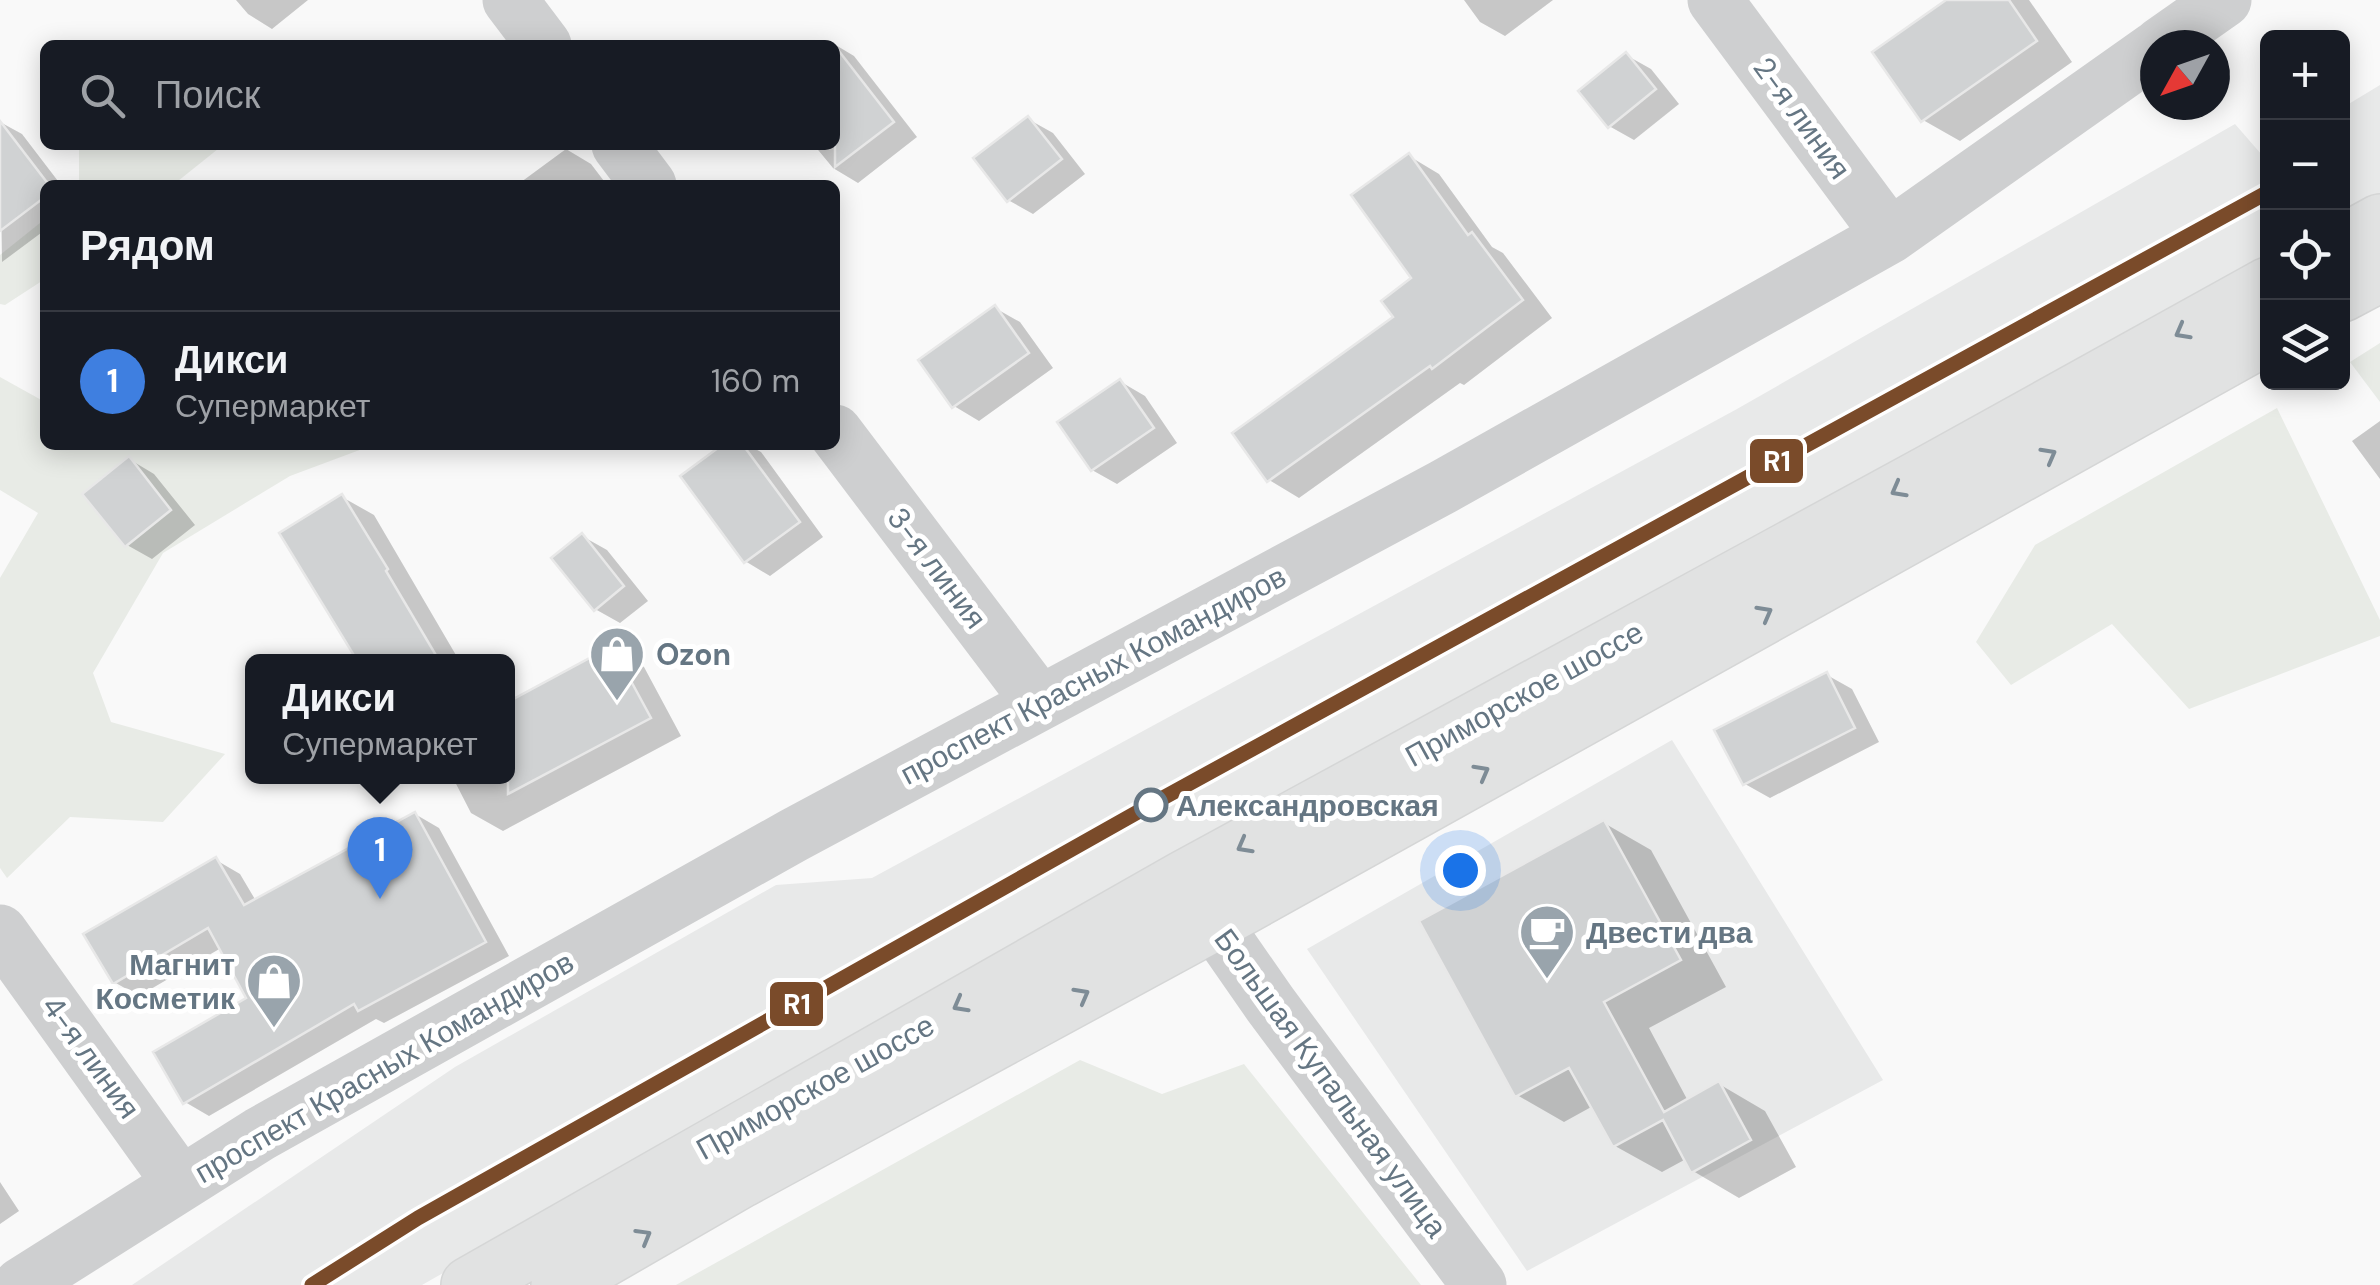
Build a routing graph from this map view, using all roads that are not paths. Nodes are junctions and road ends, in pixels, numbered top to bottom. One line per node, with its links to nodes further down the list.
1 (510, 0): 5 (street)
2 (1715, 0): 10 (street, 2-я линия)
3 (2224, 0): 4 (street, проспект Красных Командиров)
4 (2182, 30)
5 (540, 40)
6 (2140, 60): 10 (street, проспект Красных Командиров)
7 (623, 150): 8 (street)
8 (645, 180)
9 (2380, 222): 11 (highway)
10 (1890, 236): 17 (street, проспект Красных Командиров)
11 (2350, 239)
12 (2380, 274): 14 (highway)
13 (2260, 289): 18 (highway, Приморское шоссе, one-way to 18)
14 (2350, 290)
15 (2260, 340): 18 (highway, Приморское шоссе, one-way to 15)
16 (840, 439): 17 (street, 3-я линия)
17 (1040, 704): 20 (street, проспект Красных Командиров)
18 (1198, 901): 22 (highway, Приморское шоссе, one-way to 22); 23 (highway, Приморское шоссе, one-way to 18); 24 (street, Большая Купальная улица)
19 (0, 932): 20 (street, 4-я линия)
20 (180, 1183): 21 (street, проспект Красных Командиров)
21 (21, 1285)
22 (469, 1285)
23 (559, 1285)
24 (1479, 1285)

